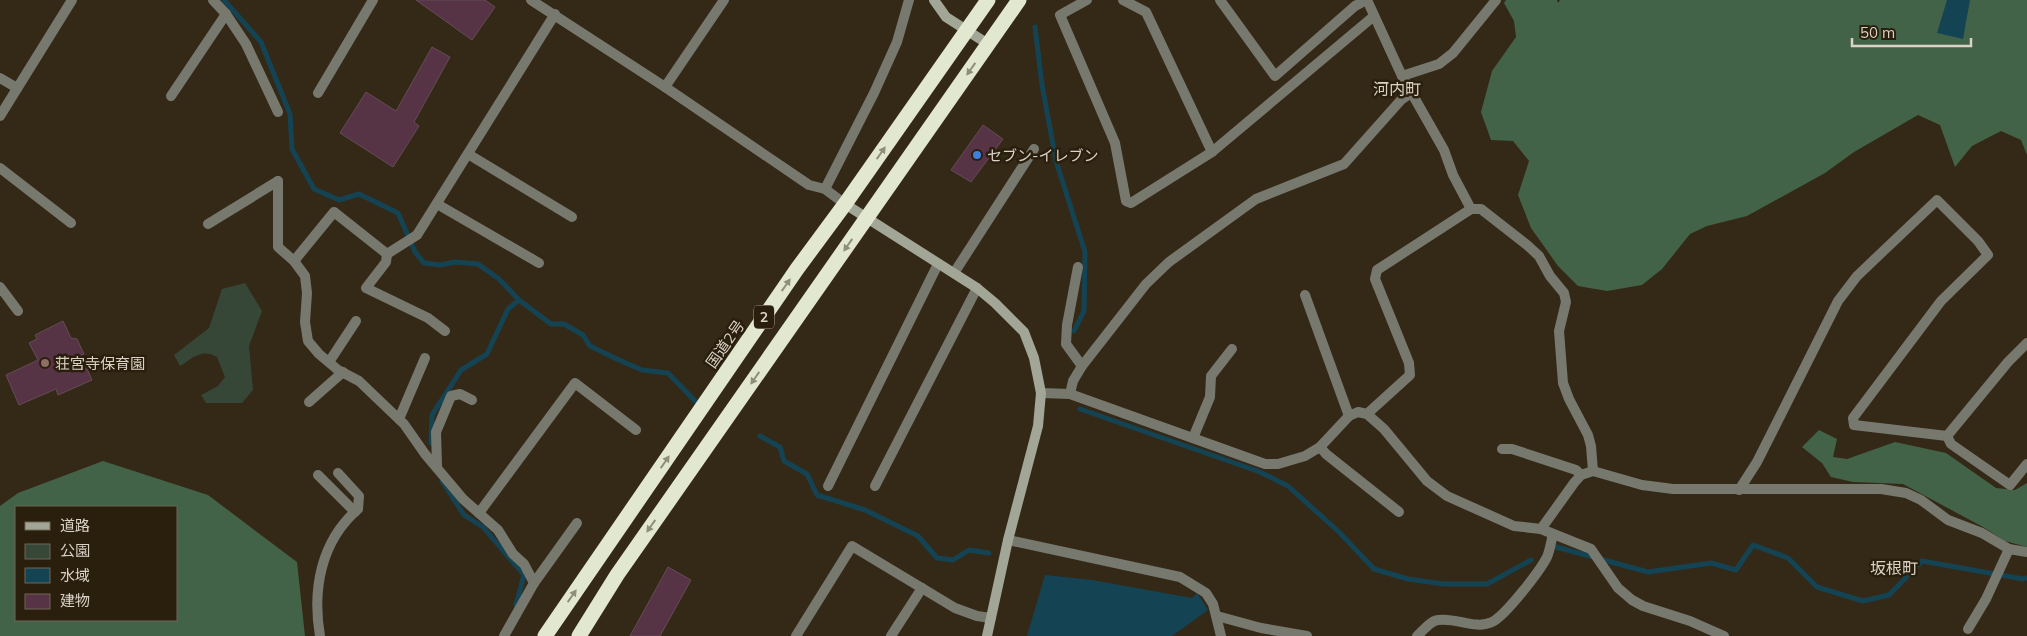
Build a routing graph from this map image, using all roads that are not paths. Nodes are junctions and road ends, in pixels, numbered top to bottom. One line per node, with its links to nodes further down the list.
1 (72, 0): 23 (street)
2 (213, 0): 15 (street)
3 (372, 0): 24 (street)
4 (531, 0): 16 (street)
5 (724, 0): 22 (street)
6 (909, 0): 33 (street)
7 (934, 0): 18 (street)
8 (988, 0): 18 (highway, 国道2号 / 2)
9 (1019, 0): 19 (highway, 2)
10 (1087, 0): 30 (street)
11 (1123, 0): 30 (street)
12 (1220, 0): 13 (street)
13 (1366, 0): 17 (street)
14 (1496, 0): 20 (street)
15 (226, 14): 26 (street); 27 (street)
16 (555, 14): 22 (street); 31 (street)
17 (1374, 16): 20 (street); 30 (street)
18 (966, 31): 19 (street); 35 (highway, 国道2号 / 2, one-way to 18)
19 (988, 44): 38 (highway, 2, one-way to 38)
20 (1402, 76): 25 (street)
21 (0, 78): 23 (street)
22 (665, 87): 33 (street)
23 (17, 88): 28 (street)
24 (318, 93)
25 (1411, 93): 36 (street); 57 (street)
26 (171, 96)
27 (278, 112)
28 (0, 116)
29 (1034, 149): 46 (street)
30 (1212, 152)
31 (468, 154): 34 (street); 37 (street)
32 (0, 168): 39 (street)
33 (825, 189): 35 (street)
34 (436, 204): 41 (street); 43 (street)
35 (845, 204): 38 (street); 96 (highway, 国道2号 / 2, one-way to 35)
36 (1470, 209): 63 (street); 73 (street)
37 (572, 217)
38 (868, 218): 44 (street); 97 (highway, 2, one-way to 97)
39 (71, 223)
40 (208, 224): 42 (street)
41 (387, 254): 42 (street); 52 (street)
42 (294, 261): 56 (street)
43 (539, 263)
44 (938, 264): 46 (street); 77 (street)
45 (1078, 267): 57 (street)
46 (954, 273): 48 (street)
47 (0, 287): 50 (street)
48 (977, 288): 59 (street); 78 (street)
49 (1305, 295): 64 (street)
50 (18, 311)
51 (356, 321): 56 (street)
52 (445, 331)
53 (2027, 343): 67 (street)
54 (1232, 350): 68 (street)
55 (425, 358): 65 (street)
56 (329, 362): 58 (street)
57 (1082, 366): 60 (street)
58 (342, 372): 62 (street); 65 (street)
59 (1041, 393): 60 (street); 86 (street)
60 (1070, 394): 68 (street)
61 (472, 400): 72 (street)
62 (309, 402)
63 (1367, 414): 64 (street); 84 (street)
64 (1349, 416): 69 (street)
65 (399, 418): 72 (street)
66 (636, 430): 82 (street)
67 (1947, 436): 71 (street); 79 (street)
68 (1193, 438): 69 (street)
69 (1320, 447): 81 (street)
70 (1502, 448): 76 (street)
71 (2027, 464)
72 (437, 466): 82 (street)
73 (1593, 471): 76 (street); 79 (street)
74 (338, 473): 80 (street)
75 (318, 475): 80 (street)
76 (1581, 476): 84 (street)
77 (828, 486)
78 (875, 486)
79 (1739, 490): 87 (street)
80 (355, 512): 94 (street)
81 (1399, 512)
82 (479, 513): 89 (street)
83 (577, 523): 89 (street)
84 (1541, 528): 85 (street)
85 (1553, 534): 103 (street); 104 (street)
86 (1008, 540): 91 (street); 92 (street)
87 (2009, 549): 88 (street); 93 (street)
88 (2027, 552)
89 (534, 583): 95 (street)
90 (922, 588): 92 (street); 98 (street); 99 (street)
91 (1216, 616): 101 (street); 102 (street)
92 (991, 618): 100 (street)
93 (1968, 629)
94 (320, 636)
95 (504, 636)
96 (545, 636)
97 (579, 636)
98 (796, 636)
99 (891, 636)
100 (987, 636)
101 (1221, 636)
102 (1307, 636)
103 (1417, 636)
104 (1724, 636)

